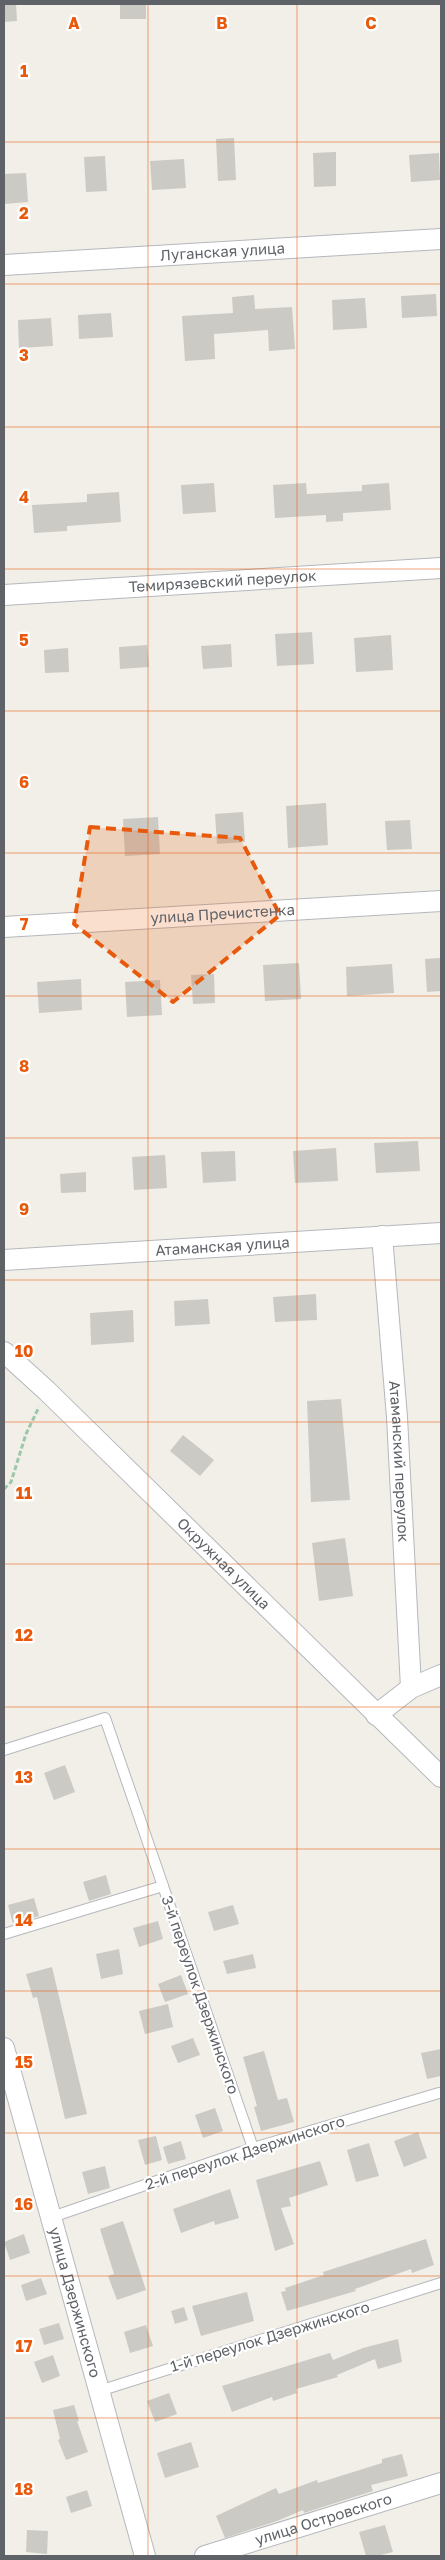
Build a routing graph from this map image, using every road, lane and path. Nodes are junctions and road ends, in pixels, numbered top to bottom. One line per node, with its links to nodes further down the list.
1 (441, 239): 2 (street, Луганская улица)
2 (4, 264)
3 (441, 568): 4 (street, Темирязевский переулок)
4 (4, 595)
5 (441, 901): 6 (street, улица Пречистенка)
6 (4, 927)
7 (441, 1233): 8 (street, Атаманская улица)
8 (382, 1236): 9 (street, Атаманская улица); 14 (street, Атаманский переулок)
9 (4, 1260)
10 (4, 1352): 11 (street, Окружная улица)
11 (47, 1391): 12 (path); 15 (street, Окружная улица)
12 (4, 1489)
13 (441, 1675): 14 (street)
14 (411, 1688): 15 (street)
15 (376, 1715): 17 (street, Окружная улица)
16 (4, 1750): 18 (lane)
17 (441, 1777)
18 (162, 1886): 19 (lane, 3-й переулок Дзержинского); 23 (lane, 3-й переулок Дзержинского)
19 (4, 1934)
20 (4, 2048): 21 (street, улица Дзержинского)
21 (7, 2070): 24 (street, улица Дзержинского)
22 (439, 2093): 23 (lane, 2-й переулок Дзержинского)
23 (253, 2148): 24 (lane, 2-й переулок Дзержинского)
24 (52, 2217): 26 (street, улица Дзержинского)
25 (441, 2283): 26 (lane, 1-й переулок Дзержинского)
26 (98, 2391): 28 (street, улица Дзержинского)
27 (441, 2483): 29 (street, улица Островского)
28 (145, 2556)
29 (205, 2556)

